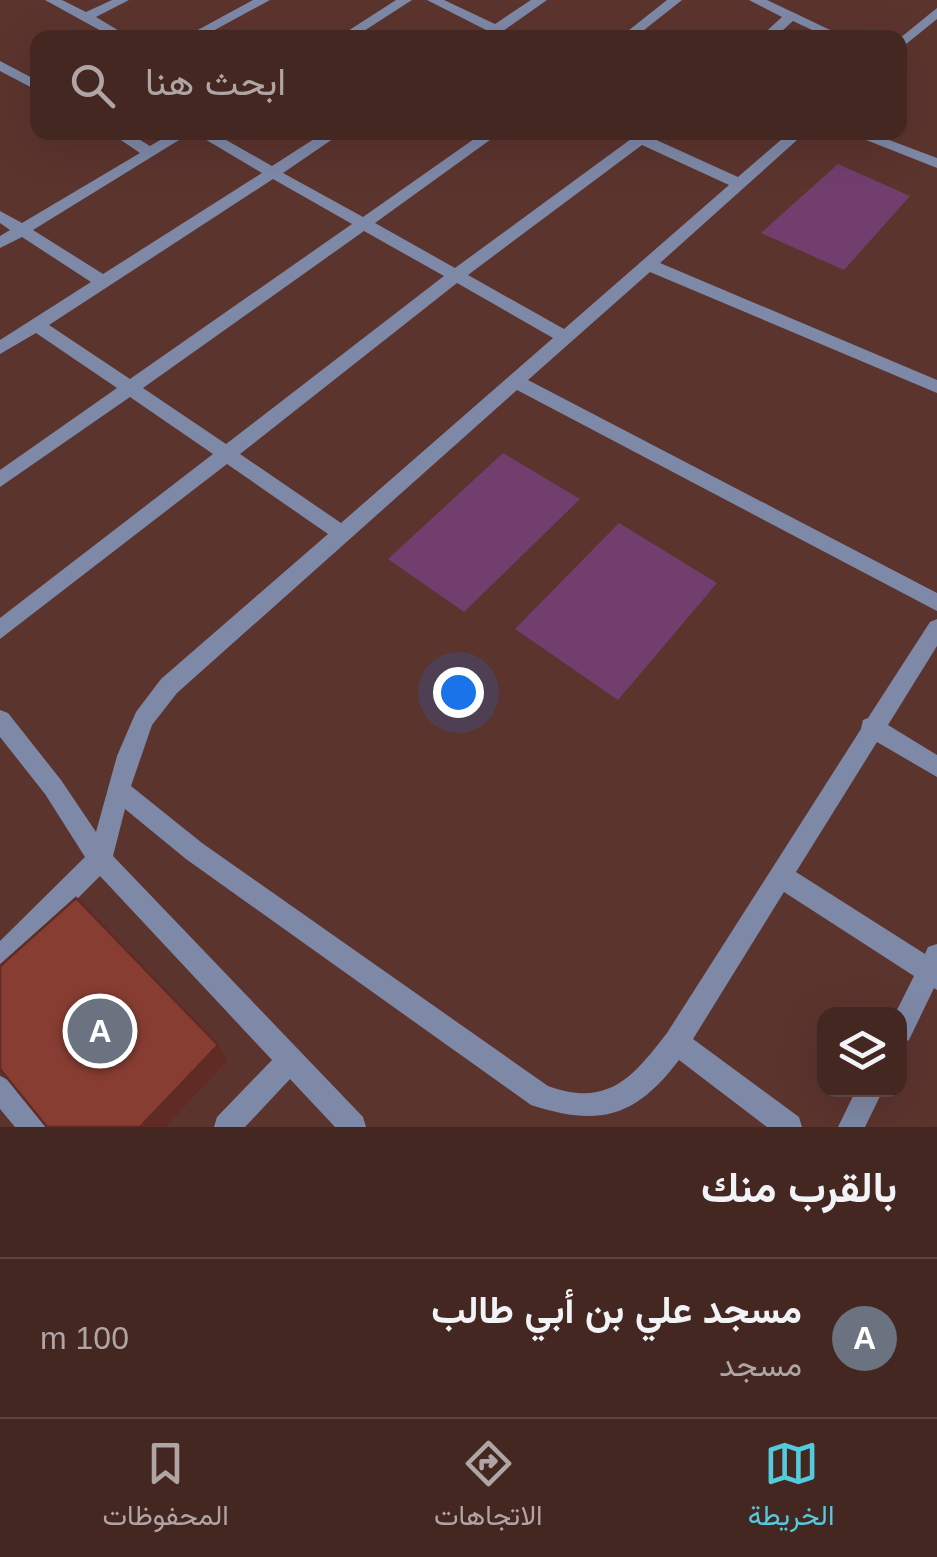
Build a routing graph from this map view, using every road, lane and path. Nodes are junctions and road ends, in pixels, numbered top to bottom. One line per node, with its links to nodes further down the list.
1 (52, 0): 10 (street)
2 (122, 0): 10 (street)
3 (263, 0): 13 (street)
4 (405, 0): 14 (street)
5 (434, 0): 15 (street)
6 (540, 0): 16 (street)
7 (675, 0): 17 (street)
8 (765, 2): 11 (street)
9 (937, 12): 20 (street)
10 (86, 17): 12 (street)
11 (790, 17): 18 (street); 19 (street)
12 (111, 30)
13 (204, 30)
14 (356, 30)
15 (484, 30)
16 (494, 30)
17 (636, 30)
18 (775, 30)
19 (821, 30)
20 (907, 39)
21 (2, 68): 22 (street)
22 (30, 83)
23 (129, 140): 32 (street)
24 (172, 140): 32 (street)
25 (214, 140): 34 (street)
26 (323, 140): 34 (street)
27 (482, 140): 37 (street)
28 (632, 140): 41 (street)
29 (649, 140): 35 (street)
30 (790, 140): 35 (street)
31 (875, 140): 33 (street)
32 (151, 153): 38 (street)
33 (937, 163)
34 (272, 172): 37 (street); 42 (street)
35 (740, 184): 40 (street)
36 (0, 216): 38 (street)
37 (360, 225): 41 (street); 47 (street)
38 (21, 230): 39 (street); 42 (street)
39 (0, 243)
40 (651, 266): 44 (street); 48 (street)
41 (454, 277): 44 (street); 49 (street)
42 (101, 281): 43 (street)
43 (36, 324): 45 (street); 47 (street)
44 (566, 336): 46 (street)
45 (0, 348)
46 (516, 382): 51 (street); 52 (street)
47 (130, 386): 49 (street); 50 (street)
48 (937, 387)
49 (231, 454): 51 (street); 54 (street)
50 (0, 480)
51 (343, 534): 58 (street)
52 (937, 604)
53 (937, 628): 56 (street)
54 (0, 630)
55 (0, 720): 59 (street)
56 (870, 728): 57 (street); 60 (street)
57 (937, 766)
58 (120, 791): 59 (street); 64 (street)
59 (100, 859): 61 (street); 65 (street)
60 (782, 877): 62 (street); 64 (street)
61 (0, 958)
62 (934, 968): 63 (street)
63 (907, 1018)
64 (676, 1042): 71 (street)
65 (289, 1061): 69 (street); 70 (street)
66 (0, 1088): 68 (street)
67 (866, 1097): 72 (street)
68 (33, 1127)
69 (228, 1127)
70 (353, 1127)
71 (789, 1127)
72 (851, 1127)

